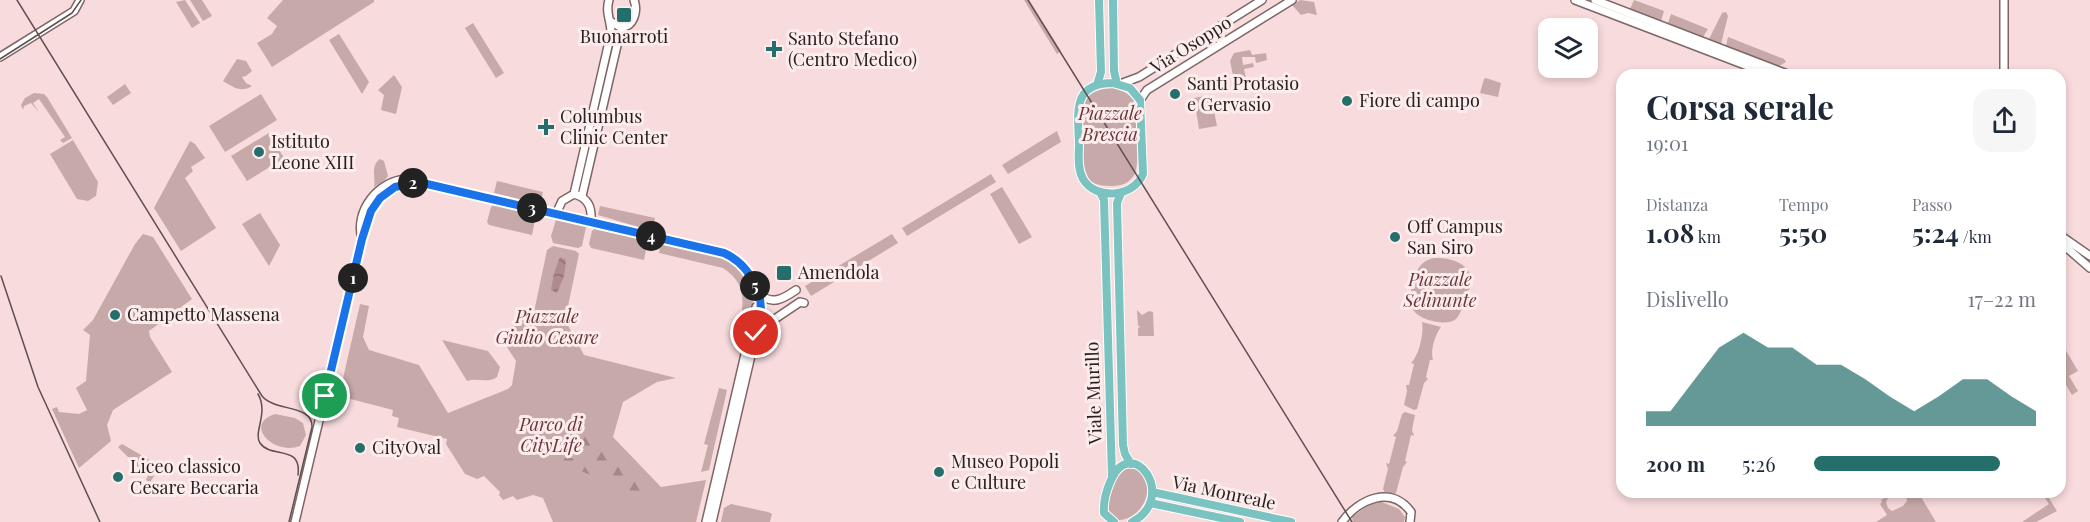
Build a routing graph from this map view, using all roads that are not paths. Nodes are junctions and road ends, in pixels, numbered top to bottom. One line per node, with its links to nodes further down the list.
1 (80, 0): 13 (main road)
2 (609, 0): 11 (main road)
3 (634, 0): 12 (main road)
4 (1099, 0): 18 (main road)
5 (1113, 0): 17 (main road)
6 (1262, 0): 17 (main road, Via Osoppo)
7 (1292, 0): 19 (main road, Via Osoppo)
8 (1575, 0): 14 (main road)
9 (1595, 0): 15 (main road)
10 (2004, 0): 16 (main road)
11 (610, 21): 12 (main road); 22 (main road)
12 (623, 28): 22 (main road)
13 (0, 57)
14 (1755, 69)
15 (1774, 69)
16 (2004, 69)
17 (1119, 84): 18 (main road); 19 (main road)
18 (1097, 85): 20 (main road)
19 (1140, 100): 21 (main road)
20 (1100, 192): 21 (main road); 33 (main road, Viale Murillo)
21 (1119, 193): 30 (main road, Viale Murillo)
22 (578, 195): 23 (main road); 24 (main road)
23 (556, 214): 24 (main road); 45 (main road)
24 (591, 222): 31 (main road)
25 (2066, 239): 27 (main road)
26 (2066, 247): 28 (main road)
27 (2090, 256)
28 (2090, 268)
29 (796, 290): 31 (main road)
30 (1120, 299): 33 (main road); 37 (main road, Viale Murillo)
31 (762, 302): 34 (main road); 35 (main road); 39 (main road)
32 (804, 303): 35 (main road)
33 (1106, 308): 38 (main road, Viale Murillo)
34 (760, 317): 35 (main road); 36 (main road)
35 (773, 319): 36 (main road)
36 (756, 333): 39 (main road)
37 (1131, 464): 38 (main road); 40 (main road)
38 (1112, 477): 44 (main road, Viale Murillo)
39 (718, 486): 46 (main road); 46 (main road)
40 (1152, 492): 41 (main road, Via Monreale); 42 (main road)
41 (1170, 496): 43 (main road); 49 (main road, Via Monreale)
42 (1150, 503): 43 (main road, Via Monreale); 47 (main road)
43 (1167, 507): 48 (main road, Via Monreale)
44 (1112, 521)
45 (295, 522)
46 (709, 522)
47 (1132, 522)
48 (1240, 522)
49 (1291, 522)
50 (1342, 522): 51 (main road)
51 (1410, 522)

